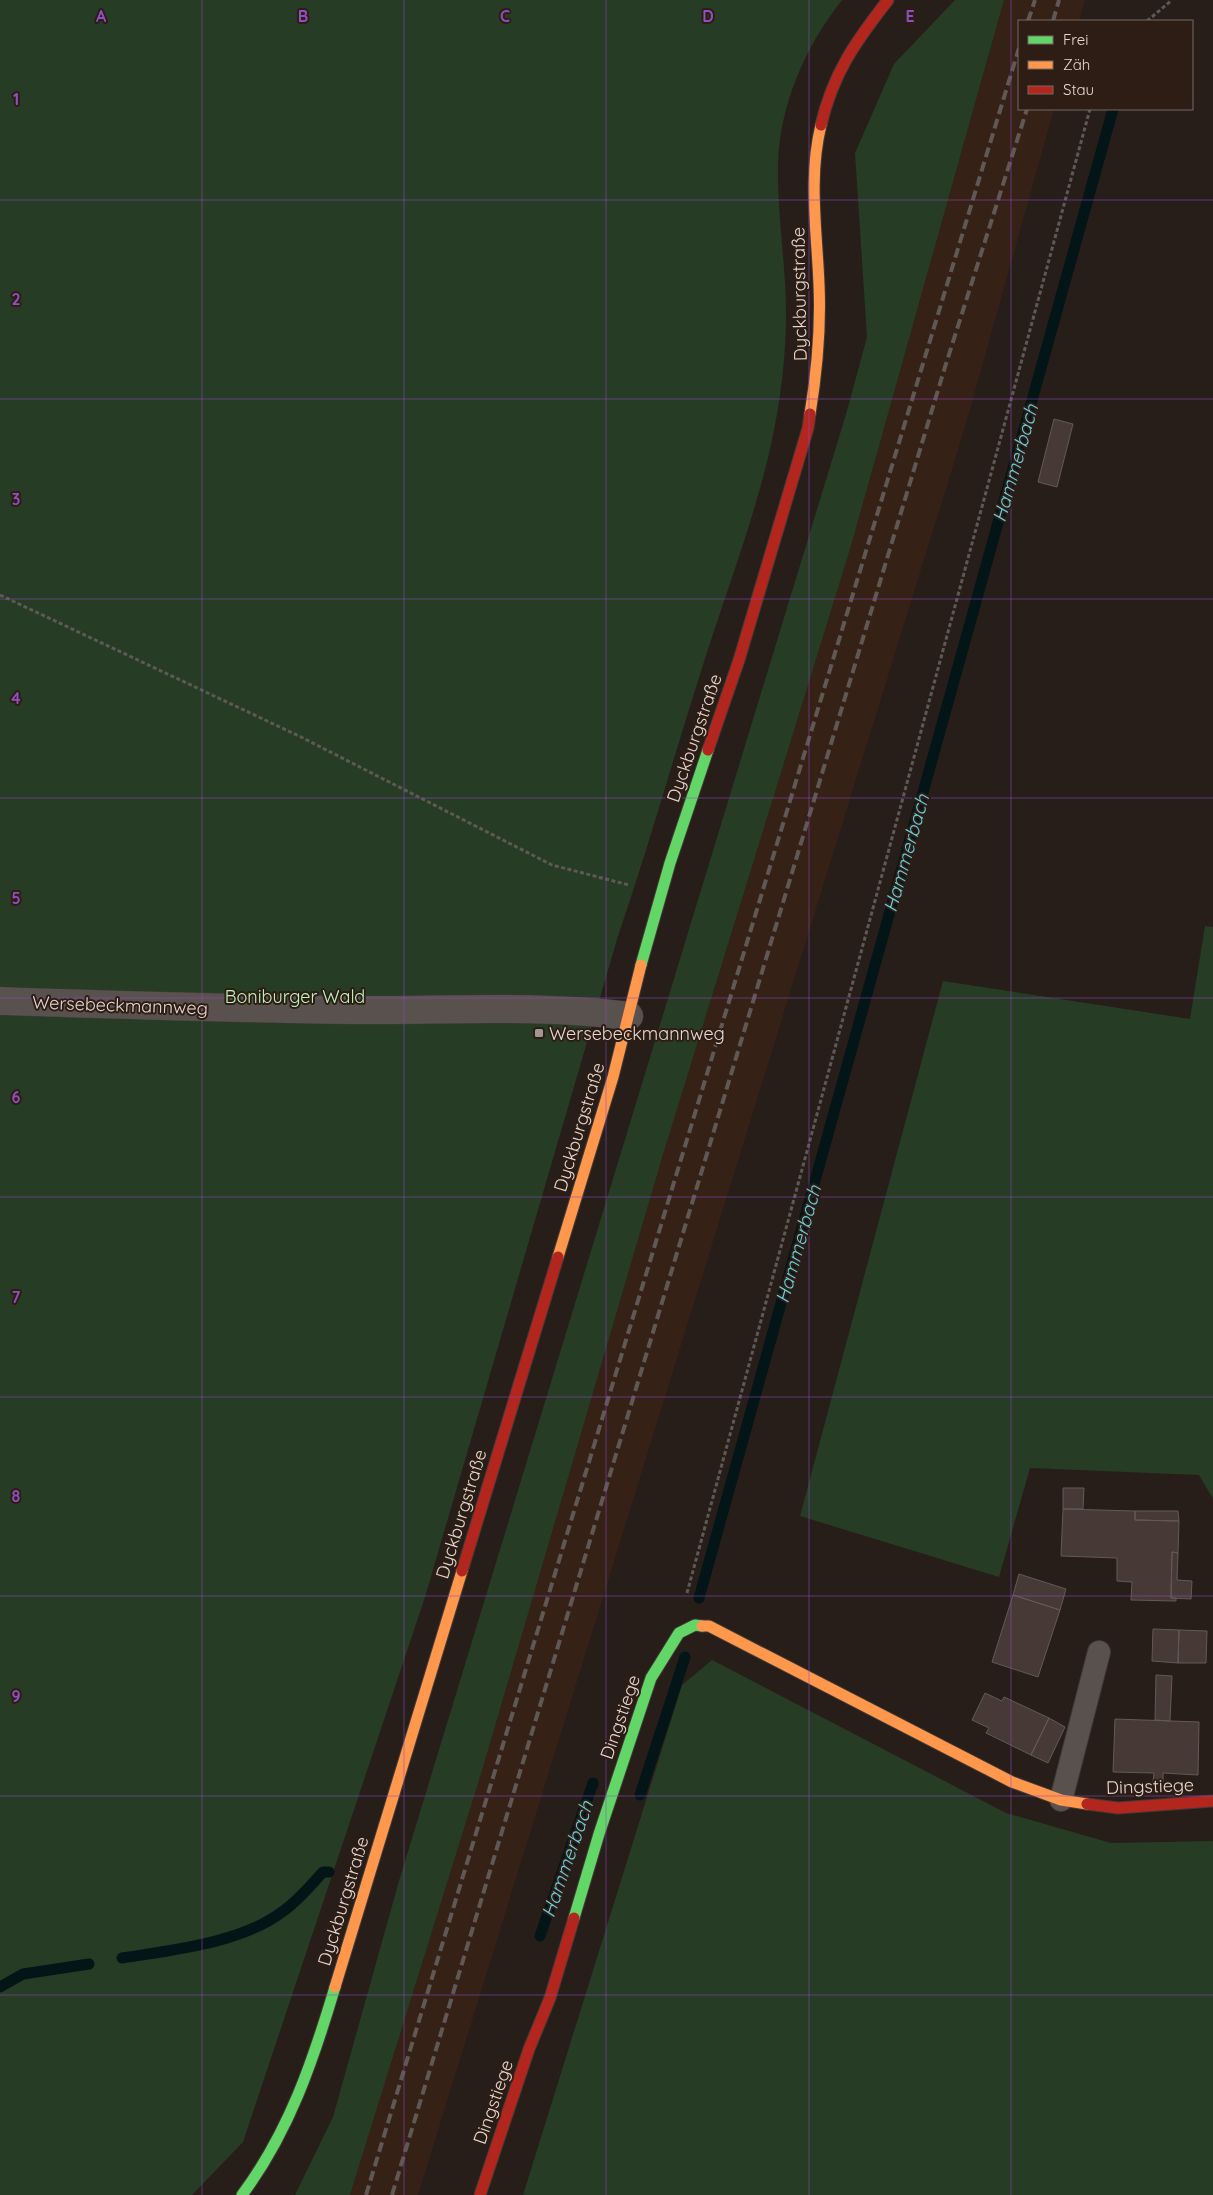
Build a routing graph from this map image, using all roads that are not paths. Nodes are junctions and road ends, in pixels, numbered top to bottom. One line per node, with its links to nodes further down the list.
1 (888, 0): 3 (street, Dyckburgstraße)
2 (0, 1001): 3 (street, Wersebeckmannweg)
3 (629, 1016): 7 (street, Dyckburgstraße)
4 (1099, 1652): 5 (lane)
5 (1061, 1800): 6 (street, Dingstiege); 8 (street, Dingstiege)
6 (1213, 1801)
7 (242, 2195)
8 (480, 2195)

